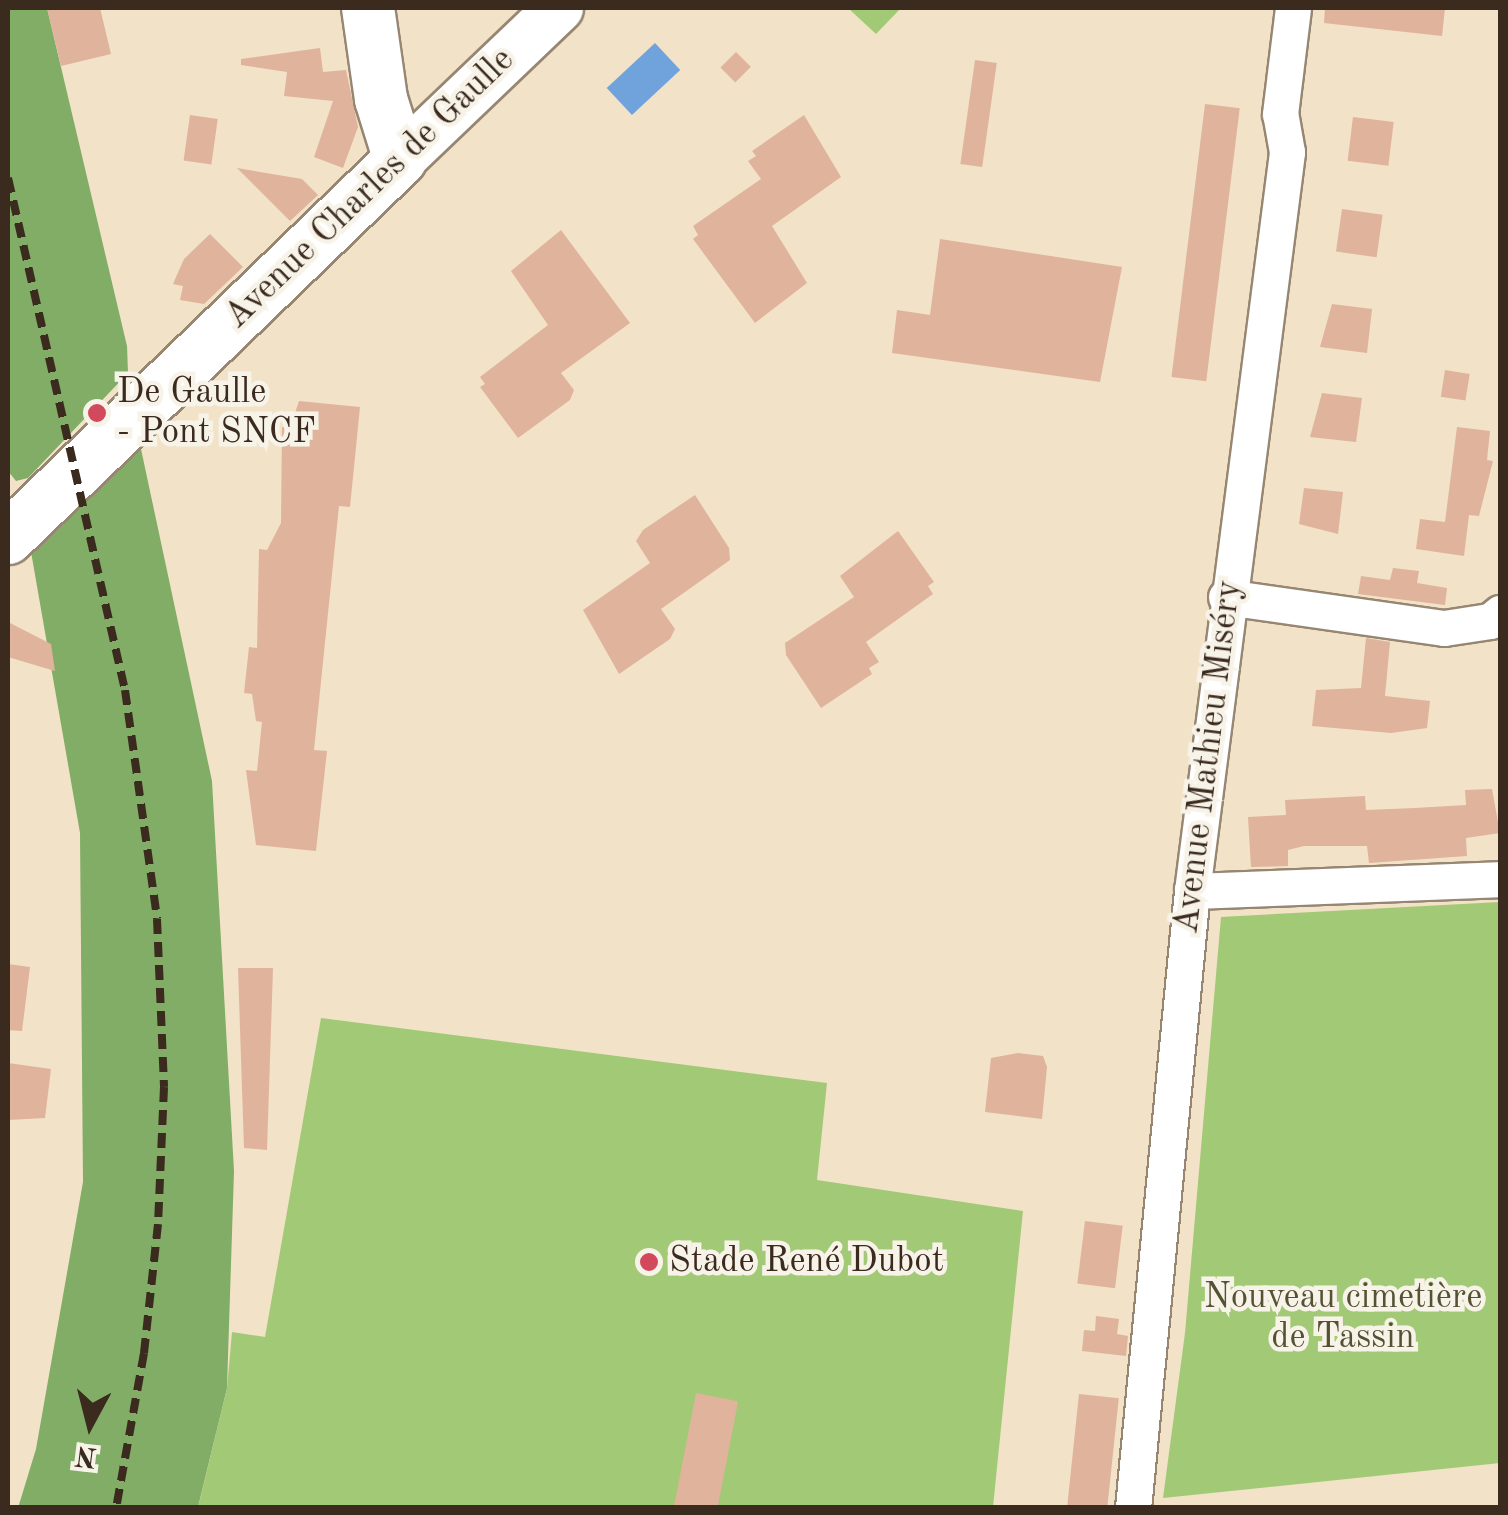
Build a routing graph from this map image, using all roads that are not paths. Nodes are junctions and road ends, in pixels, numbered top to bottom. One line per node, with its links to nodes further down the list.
1 (368, 8): 4 (main road)
2 (560, 8): 4 (main road, Avenue Charles de Gaulle)
3 (1293, 8): 6 (street, Avenue Mathieu Miséry)
4 (400, 160): 5 (main road, Avenue Charles de Gaulle)
5 (8, 538)
6 (1226, 597): 7 (street); 9 (street, Avenue Mathieu Miséry)
7 (1500, 613)
8 (1500, 880): 9 (street)
9 (1192, 891): 10 (street, Avenue Mathieu Miséry)
10 (1133, 1508)

